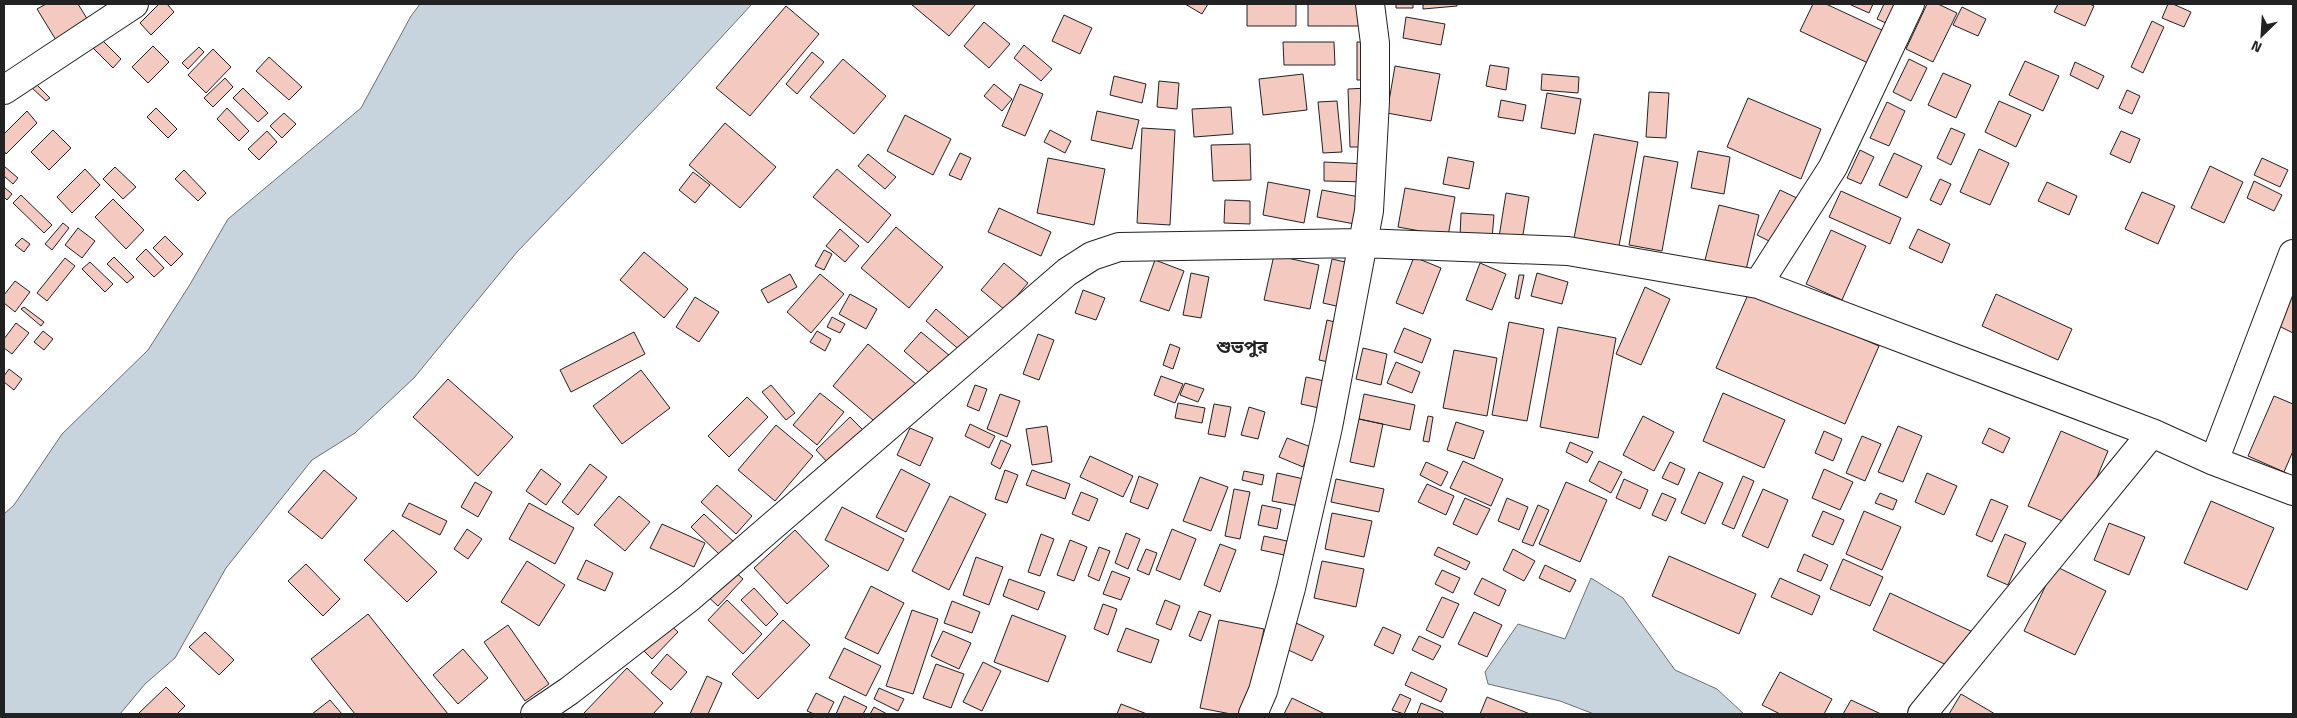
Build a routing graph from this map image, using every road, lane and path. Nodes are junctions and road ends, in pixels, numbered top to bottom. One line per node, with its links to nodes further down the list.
1 (134, 4): 4 (street)
2 (1370, 4): 5 (street)
3 (1910, 4): 7 (street)
4 (4, 90)
5 (1361, 243): 7 (street); 11 (street); 12 (street)
6 (2293, 254): 9 (street)
7 (1758, 284): 8 (street)
8 (2152, 433): 9 (street); 13 (street)
9 (2214, 461): 10 (street)
10 (2293, 491)
11 (535, 714)
12 (1254, 714)
13 (1922, 714)

